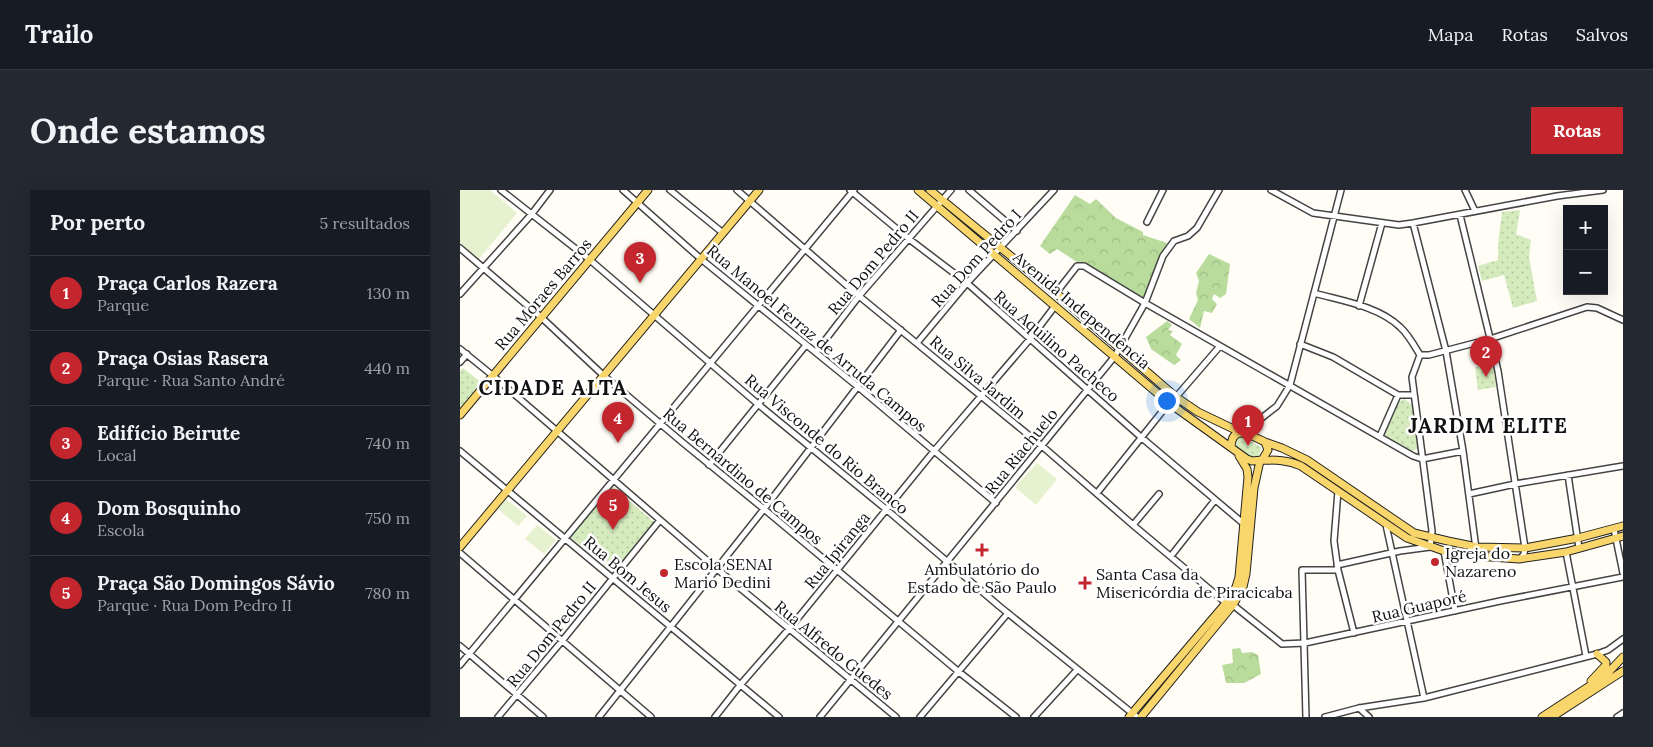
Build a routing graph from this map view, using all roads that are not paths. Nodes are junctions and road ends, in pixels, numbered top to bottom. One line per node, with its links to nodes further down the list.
1 (501, 190): 26 (street, Rua Visconde do Rio Branco)
2 (550, 190): 26 (street)
3 (623, 190): 23 (street, Rua Manoel Ferraz de Arruda Campos)
4 (648, 190): 23 (main road, Rua Moraes Barros)
5 (670, 190): 33 (street)
6 (737, 190): 22 (street, Rua Silva Jardim)
7 (759, 190): 22 (main road)
8 (918, 190): 24 (main road, Avenida Independência)
9 (930, 190): 24 (main road, Avenida Independência)
10 (951, 190): 24 (street, Rua Dom Pedro II)
11 (969, 190): 32 (street)
12 (1054, 190): 32 (street, Rua Dom Pedro I)
13 (1163, 190): 29 (street)
14 (1219, 190): 47 (street, Rua Riachuelo)
15 (1271, 190): 28 (street)
16 (1341, 190): 28 (street)
17 (1465, 190): 25 (street)
18 (1553, 190): 21 (street)
19 (1603, 190): 21 (street)
20 (852, 191): 34 (street, Rua Aquilino Pacheco); 37 (street)
21 (1557, 196): 25 (street)
22 (750, 201): 33 (main road); 37 (street, Rua Silva Jardim)
23 (638, 203): 39 (street, Rua Manoel Ferraz de Arruda Campos); 40 (main road, Rua Moraes Barros)
24 (940, 203): 34 (street, Rua Dom Pedro II); 36 (main road, Avenida Independência); 38 (main road, Avenida Independência)
25 (1475, 211): 27 (street)
26 (531, 215): 40 (street, Rua Visconde do Rio Branco); 41 (street)
27 (1460, 215): 31 (street); 56 (street)
28 (1334, 217): 30 (street); 44 (street)
29 (1147, 222)
30 (1382, 223): 31 (street); 50 (street)
31 (1413, 224): 63 (street)
32 (1017, 231): 36 (street, Rua Dom Pedro I)
33 (723, 233): 39 (main road)
34 (909, 239): 42 (street, Rua Aquilino Pacheco); 46 (street, Rua Dom Pedro II)
35 (460, 248): 41 (street, Rua Bernardino de Campos)
36 (1000, 248): 38 (street, Rua Dom Pedro I); 43 (main road, Avenida Independência)
37 (804, 250): 46 (street, Rua Silva Jardim); 48 (street)
38 (994, 253): 42 (street, Rua Dom Pedro I); 49 (main road, Avenida Independência)
39 (701, 258): 48 (street, Rua Manoel Ferraz de Arruda Campos); 51 (main road)
40 (590, 260): 51 (street, Rua Visconde do Rio Branco); 52 (main road, Rua Moraes Barros)
41 (482, 268): 45 (street); 52 (street, Rua Bernardino de Campos)
42 (967, 283): 55 (street, Rua Aquilino Pacheco); 57 (street, Rua Dom Pedro I)
43 (1056, 293): 47 (street); 61 (main road, Avenida Independência)
44 (1314, 293): 50 (street); 58 (street)
45 (460, 294)
46 (859, 296): 54 (street, Rua Silva Jardim); 64 (street, Rua Dom Pedro II)
47 (1146, 303): 60 (street); 61 (street, Rua Riachuelo)
48 (759, 304): 59 (street, Rua Manoel Ferraz de Arruda Campos); 69 (street)
49 (1055, 306): 55 (street, Rua Ipiranga); 67 (main road, Avenida Independência)
50 (1359, 306): 66 (street)
51 (653, 316): 69 (street, Rua Visconde do Rio Branco); 71 (main road)
52 (542, 318): 70 (main road, Rua Moraes Barros); 71 (street, Rua Bernardino de Campos)
53 (1623, 320): 56 (street)
54 (901, 330): 57 (street, Rua Silva Jardim); 72 (street)
55 (1030, 338): 74 (street, Rua Aquilino Pacheco); 77 (street, Rua Ipiranga)
56 (1490, 338): 63 (street); 100 (street)
57 (917, 343): 77 (street, Rua Silva Jardim)
58 (1300, 344): 73 (street); 75 (street)
59 (806, 345): 64 (street, Rua Manoel Ferraz de Arruda Campos); 80 (street)
60 (1220, 346): 73 (street); 78 (street)
61 (1120, 348): 67 (street, Rua Riachuelo); 78 (main road, Avenida Independência)
62 (460, 349): 65 (street, Rua Alfredo Guedes)
63 (1446, 351): 66 (street); 93 (street)
64 (816, 352): 72 (street, Rua Manoel Ferraz de Arruda Campos)
65 (467, 354): 68 (street); 70 (street, Rua Alfredo Guedes)
66 (1420, 355): 76 (street)
67 (1114, 356): 74 (street, Rua Riachuelo); 79 (main road, Avenida Independência)
68 (460, 362)
69 (710, 363): 80 (street, Rua Visconde do Rio Branco); 82 (street)
70 (492, 375): 81 (main road, Rua Moraes Barros); 83 (street, Rua Alfredo Guedes)
71 (603, 375): 82 (street, Rua Bernardino de Campos); 83 (main road)
72 (858, 386): 89 (street); 92 (street, Rua Manoel Ferraz de Arruda Campos)
73 (1290, 386): 84 (street); 85 (street)
74 (1088, 388): 86 (street, Rua Aquilino Pacheco); 88 (street, Rua Riachuelo)
75 (1398, 395): 76 (street); 85 (street)
76 (1413, 395): 94 (street)
77 (982, 396): 88 (street, Rua Silva Jardim); 92 (street, Rua Ipiranga)
78 (1176, 397): 84 (main road, Avenida Independência)
79 (1169, 403): 86 (street); 90 (main road, Avenida Independência)
80 (759, 405): 89 (street, Rua Visconde do Rio Branco); 96 (street)
81 (460, 415)
82 (660, 423): 96 (street, Rua Bernardino de Campos); 99 (street)
83 (556, 432): 99 (street, Rua Alfredo Guedes); 101 (main road)
84 (1243, 433): 87 (main road, Avenida Independência); 90 (main road)
85 (1380, 436): 94 (street)
86 (1142, 438): 103 (street); 106 (street, Rua Aquilino Pacheco)
87 (1265, 442): 95 (main road, Avenida Independência); 116 (main road, Avenida Independência)
88 (1041, 445): 103 (street, Rua Silva Jardim); 107 (street, Rua Riachuelo)
89 (811, 448): 108 (street); 109 (street, Rua Visconde do Rio Branco)
90 (1232, 449): 95 (main road); 111 (main road, Avenida Independência)
91 (460, 450): 101 (street, Rua Bom Jesus)
92 (934, 451): 107 (street, Rua Manoel Ferraz de Arruda Campos); 109 (street, Rua Ipiranga)
93 (1463, 451): 94 (street); 105 (street)
94 (1422, 459): 119 (street)
95 (1261, 460): 102 (main road); 143 (main road, Avenida Independência)
96 (709, 465): 108 (street, Rua Bernardino de Campos)
97 (1623, 466): 98 (street)
98 (1568, 476): 100 (street); 120 (street)
99 (613, 480): 110 (street, Rua Alfredo Guedes); 118 (street)
100 (1515, 484): 105 (street); 126 (street)
101 (508, 489): 118 (street, Rua Bom Jesus); 123 (main road)
102 (1338, 491): 113 (main road); 136 (street)
103 (1097, 493): 112 (street, Rua Silva Jardim)
104 (1159, 494): 112 (street)
105 (1468, 494): 125 (street)
106 (1215, 500): 111 (street, Rua Aquilino Pacheco); 132 (street)
107 (996, 503): 135 (street, Rua Riachuelo)
108 (764, 509): 137 (street); 138 (street, Rua Bernardino de Campos)
109 (887, 510): 135 (street, Rua Visconde do Rio Branco); 138 (street, Rua Ipiranga)
110 (660, 520): 137 (street, Rua Alfredo Guedes); 140 (street, Rua Dom Pedro II)
111 (1244, 524): 143 (main road, Avenida Independência)
112 (1133, 525): 132 (street, Rua Silva Jardim)
113 (1386, 525): 122 (main road); 129 (street)
114 (1623, 526): 115 (main road)
115 (1614, 529): 120 (main road); 121 (street)
116 (1414, 533): 119 (main road); 122 (street)
117 (1623, 536): 121 (main road)
118 (565, 537): 140 (street, Rua Bom Jesus); 142 (street)
119 (1432, 537): 124 (street); 125 (main road)
120 (1578, 538): 126 (main road); 127 (street)
121 (1615, 539): 127 (main road); 139 (street)
122 (1413, 545): 124 (main road); 129 (street)
123 (460, 547)
124 (1430, 547): 128 (main road)
125 (1477, 547): 126 (main road); 128 (main road); 133 (street)
126 (1525, 548): 134 (street)
127 (1580, 548): 130 (main road)
128 (1444, 551): 133 (main road); 144 (street)
129 (1391, 552): 136 (street); 147 (street)
130 (1566, 552): 134 (main road); 141 (street)
131 (460, 553): 142 (street)
132 (1171, 556): 143 (street, Rua Silva Jardim)
133 (1477, 556): 134 (main road)
134 (1520, 559)
135 (948, 561): 145 (street, Rua Visconde do Rio Branco); 146 (street, Rua Riachuelo)
136 (1338, 567): 150 (street); 153 (street)
137 (717, 569): 148 (street); 149 (street, Rua Alfredo Guedes)
138 (837, 570): 146 (street, Rua Bernardino de Campos); 149 (street, Rua Ipiranga)
139 (1623, 575): 141 (street, Rua Guaporé)
140 (613, 578): 148 (street, Rua Bom Jesus); 152 (street, Rua Dom Pedro II)
141 (1572, 587): 144 (street, Rua Guaporé); 157 (street)
142 (514, 600): 152 (street); 155 (street)
143 (1229, 604): 153 (street, Rua Guaporé); 171 (main road, Avenida Independência); 183 (main road, Avenida Independência)
144 (1455, 610): 147 (street, Rua Guaporé)
145 (1008, 613): 160 (street, Rua Visconde do Rio Branco); 162 (street)
146 (898, 620): 162 (street, Rua Bernardino de Campos); 163 (street, Rua Riachuelo)
147 (1407, 622): 150 (street, Rua Guaporé); 168 (street)
148 (671, 627): 164 (street, Rua Bom Jesus); 165 (street)
149 (790, 629): 163 (street, Rua Alfredo Guedes); 164 (street, Rua Ipiranga)
150 (1354, 633): 153 (street, Rua Guaporé)
151 (1623, 638): 156 (street)
152 (562, 641): 165 (street); 167 (street, Rua Dom Pedro II)
153 (1304, 644): 184 (street)
154 (460, 646): 155 (street)
155 (469, 653): 159 (street); 167 (street)
156 (1597, 654): 157 (street); 158 (main road); 166 (main road)
157 (1586, 656): 168 (street)
158 (1623, 656): 166 (main road)
159 (460, 665)
160 (1077, 670): 171 (street, Rua Visconde do Rio Branco); 182 (street)
161 (1623, 671): 188 (main road)
162 (959, 672): 180 (street); 181 (street, Rua Bernardino de Campos)
163 (852, 680): 178 (street, Rua Riachuelo); 179 (street, Rua Alfredo Guedes)
164 (741, 684): 176 (street, Rua Ipiranga); 177 (street, Rua Bom Jesus)
165 (620, 691): 174 (street); 175 (street)
166 (1578, 694): 187 (main road)
167 (517, 695): 172 (street, Rua Dom Pedro II); 173 (street)
168 (1424, 698): 169 (street)
169 (1359, 708): 185 (street); 186 (street)
170 (1623, 713): 189 (street)
171 (1132, 716)
172 (498, 717)
173 (543, 717)
174 (599, 717)
175 (651, 717)
176 (715, 717)
177 (779, 717)
178 (820, 717)
179 (896, 717)
180 (920, 717)
181 (1016, 717)
182 (1034, 717)
183 (1141, 717)
184 (1306, 717)
185 (1325, 717)
186 (1369, 717)
187 (1542, 717)
188 (1552, 717)
189 (1617, 717)

